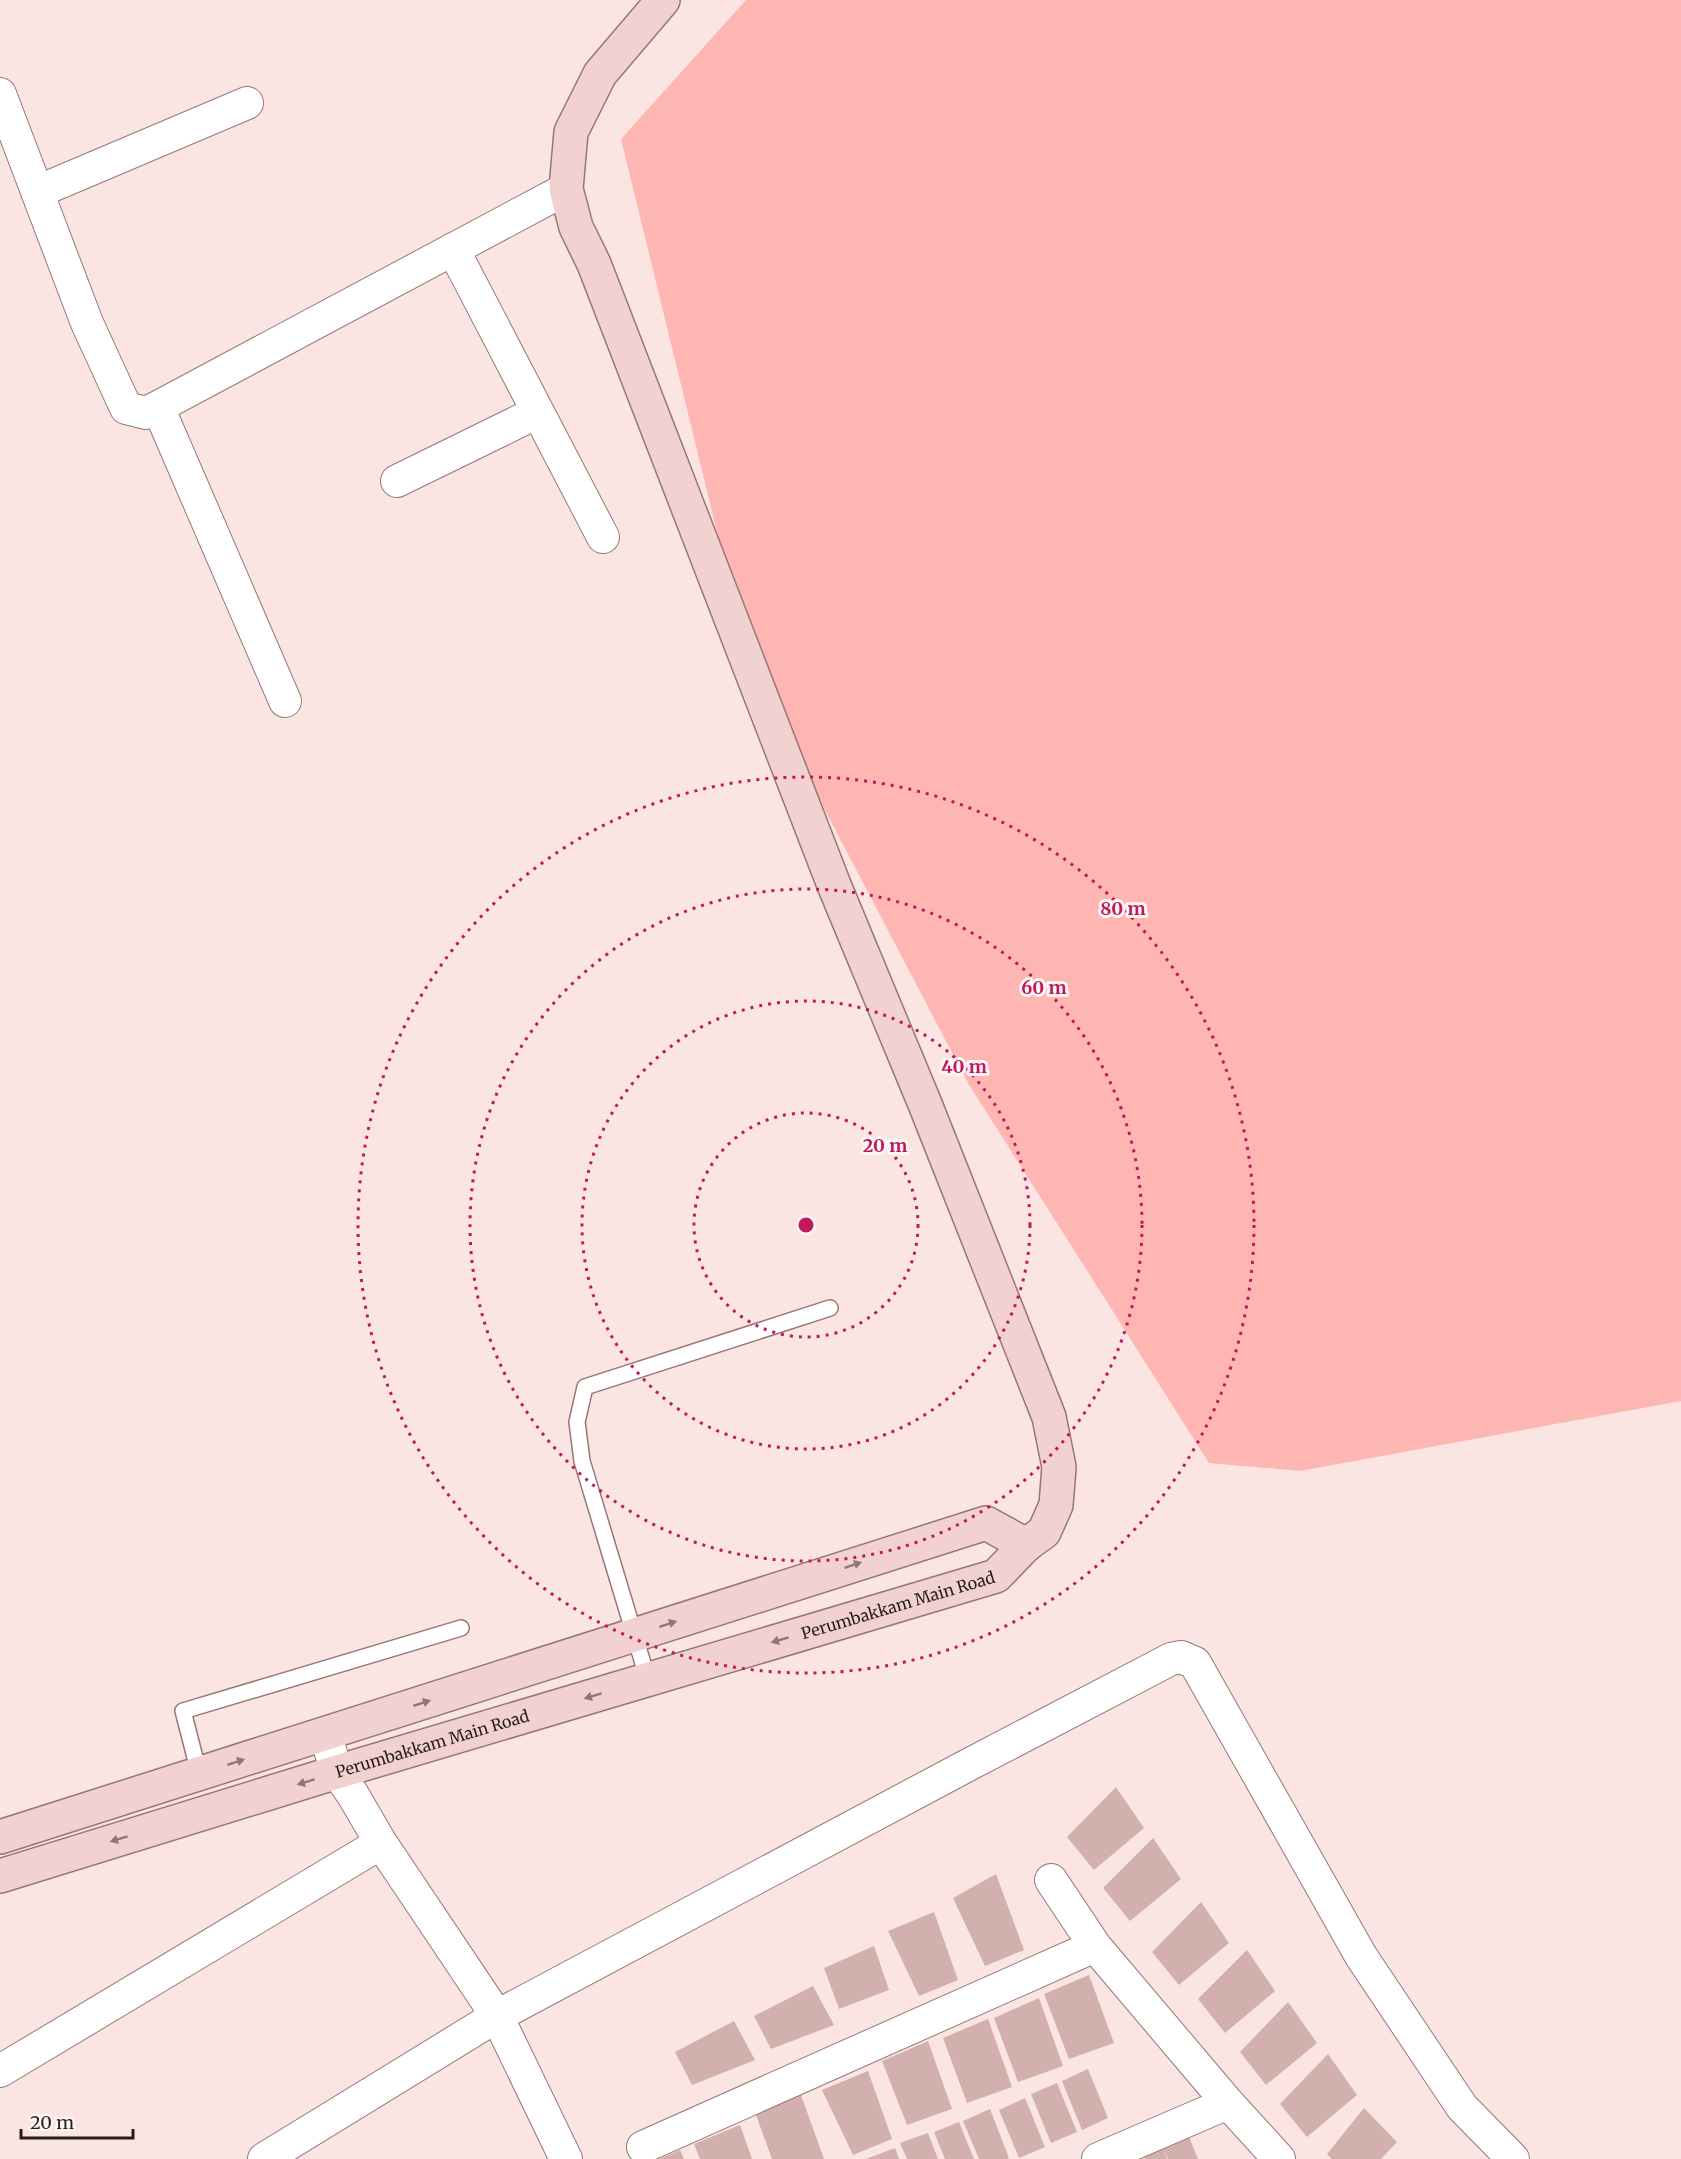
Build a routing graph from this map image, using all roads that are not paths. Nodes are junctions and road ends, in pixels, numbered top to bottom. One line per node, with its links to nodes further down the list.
1 (663, 0): 4 (street, Perumbakkam Main Road)
2 (0, 94): 5 (street)
3 (247, 103): 5 (street)
4 (566, 189): 6 (street); 13 (street, Perumbakkam Main Road)
5 (37, 192): 7 (street)
6 (453, 249): 7 (street); 8 (street)
7 (158, 407): 11 (street)
8 (538, 412): 9 (street); 10 (street)
9 (397, 481)
10 (603, 537)
11 (285, 701)
12 (830, 1308): 15 (lane)
13 (1026, 1545): 15 (street, one-way to 13); 16 (street, Perumbakkam Main Road, one-way to 16)
14 (461, 1628): 19 (lane)
15 (636, 1635): 16 (lane); 17 (street, one-way to 15)
16 (648, 1680): 18 (street, Perumbakkam Main Road, one-way to 18)
17 (324, 1734): 18 (street); 19 (street, one-way to 17)
18 (337, 1772): 21 (street); 22 (street, Perumbakkam Main Road, one-way to 22)
19 (199, 1773): 20 (street)
20 (0, 1837)
21 (381, 1843): 25 (street); 26 (street)
22 (0, 1876)
23 (1052, 1880): 24 (street)
24 (1095, 1946): 27 (street); 28 (street)
25 (497, 2016): 29 (street); 30 (street); 33 (street)
26 (0, 2072)
27 (1228, 2103): 31 (street); 32 (street)
28 (643, 2147)
29 (264, 2159)
30 (566, 2159)
31 (1098, 2159)
32 (1279, 2159)
33 (1513, 2159)

